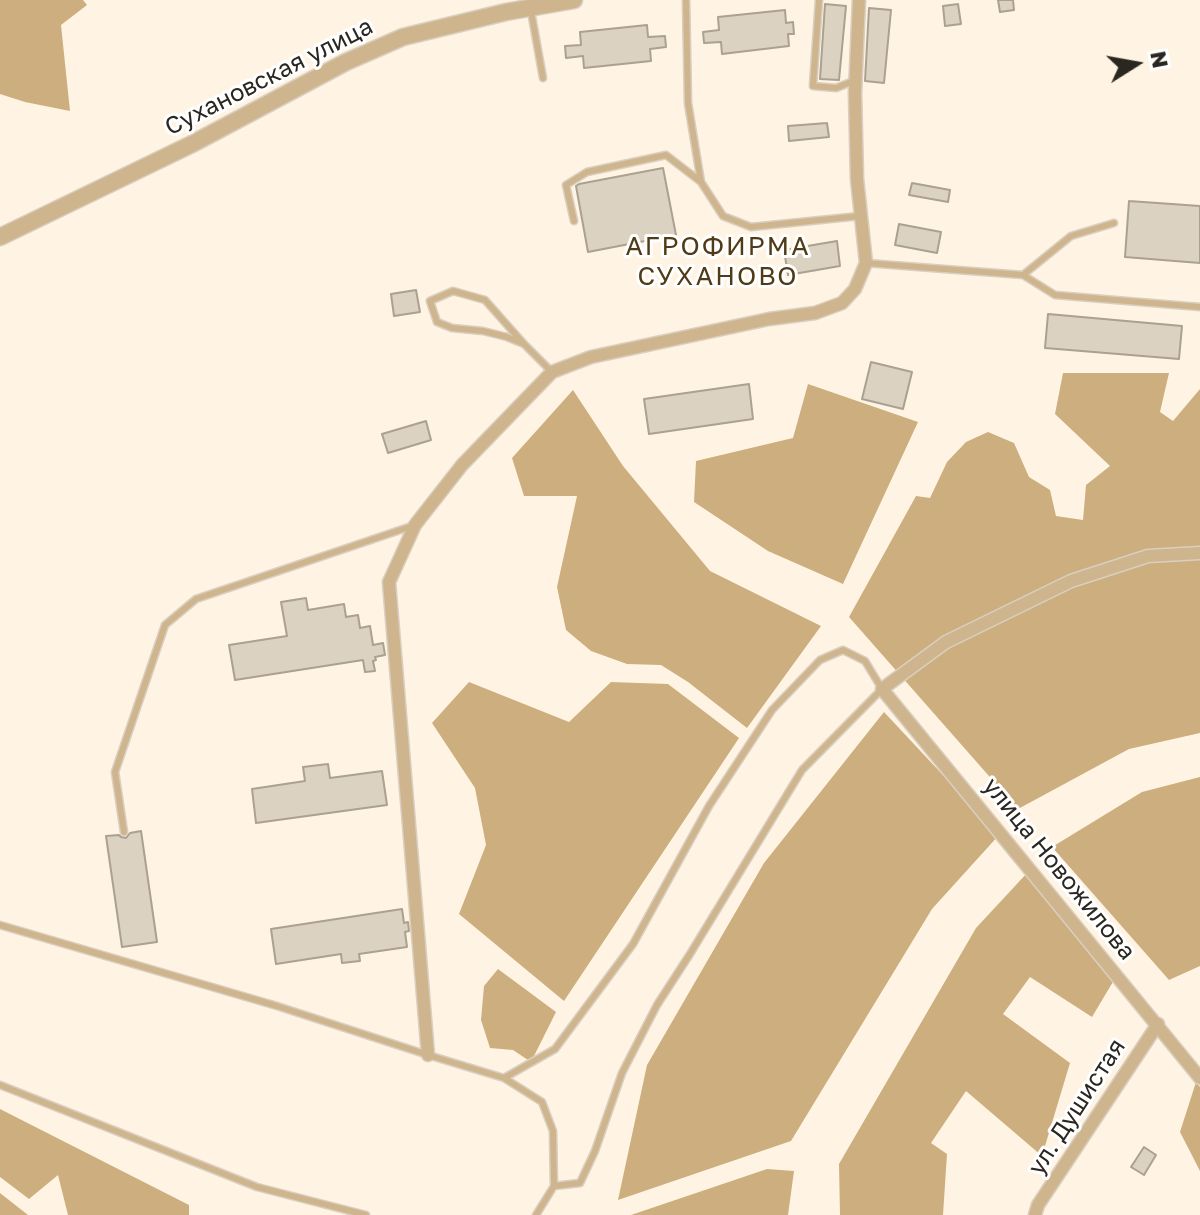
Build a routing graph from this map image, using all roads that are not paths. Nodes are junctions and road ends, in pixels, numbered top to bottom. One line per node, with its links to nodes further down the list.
1 (574, 0): 5 (street, Сухановская улица)
2 (686, 0): 8 (lane)
3 (819, 0): 7 (lane)
4 (859, 0): 7 (street)
5 (530, 8): 6 (lane); 12 (street, Сухановская улица)
6 (543, 78)
7 (856, 80): 9 (street)
8 (701, 182): 9 (lane); 10 (lane)
9 (860, 216): 13 (street)
10 (574, 221)
11 (1114, 223): 14 (lane)
12 (0, 237)
13 (866, 263): 14 (lane); 17 (street)
14 (1023, 275): 15 (lane)
15 (1200, 307)
16 (524, 344): 16 (lane); 17 (lane)
17 (552, 372): 18 (street)
18 (415, 525): 21 (lane); 24 (street)
19 (1200, 553): 20 (street)
20 (882, 689): 23 (street, улица Новожилова); 25 (lane); 28 (lane)
21 (124, 832)
22 (0, 925): 24 (lane)
23 (1158, 1024): 26 (street, улица Новожилова); 31 (street, ул. Душистая)
24 (428, 1055): 25 (lane)
25 (504, 1078): 28 (lane)
26 (1200, 1078)
27 (0, 1085): 29 (lane)
28 (554, 1186): 30 (lane)
29 (366, 1215)
30 (536, 1215)
31 (1035, 1215)

